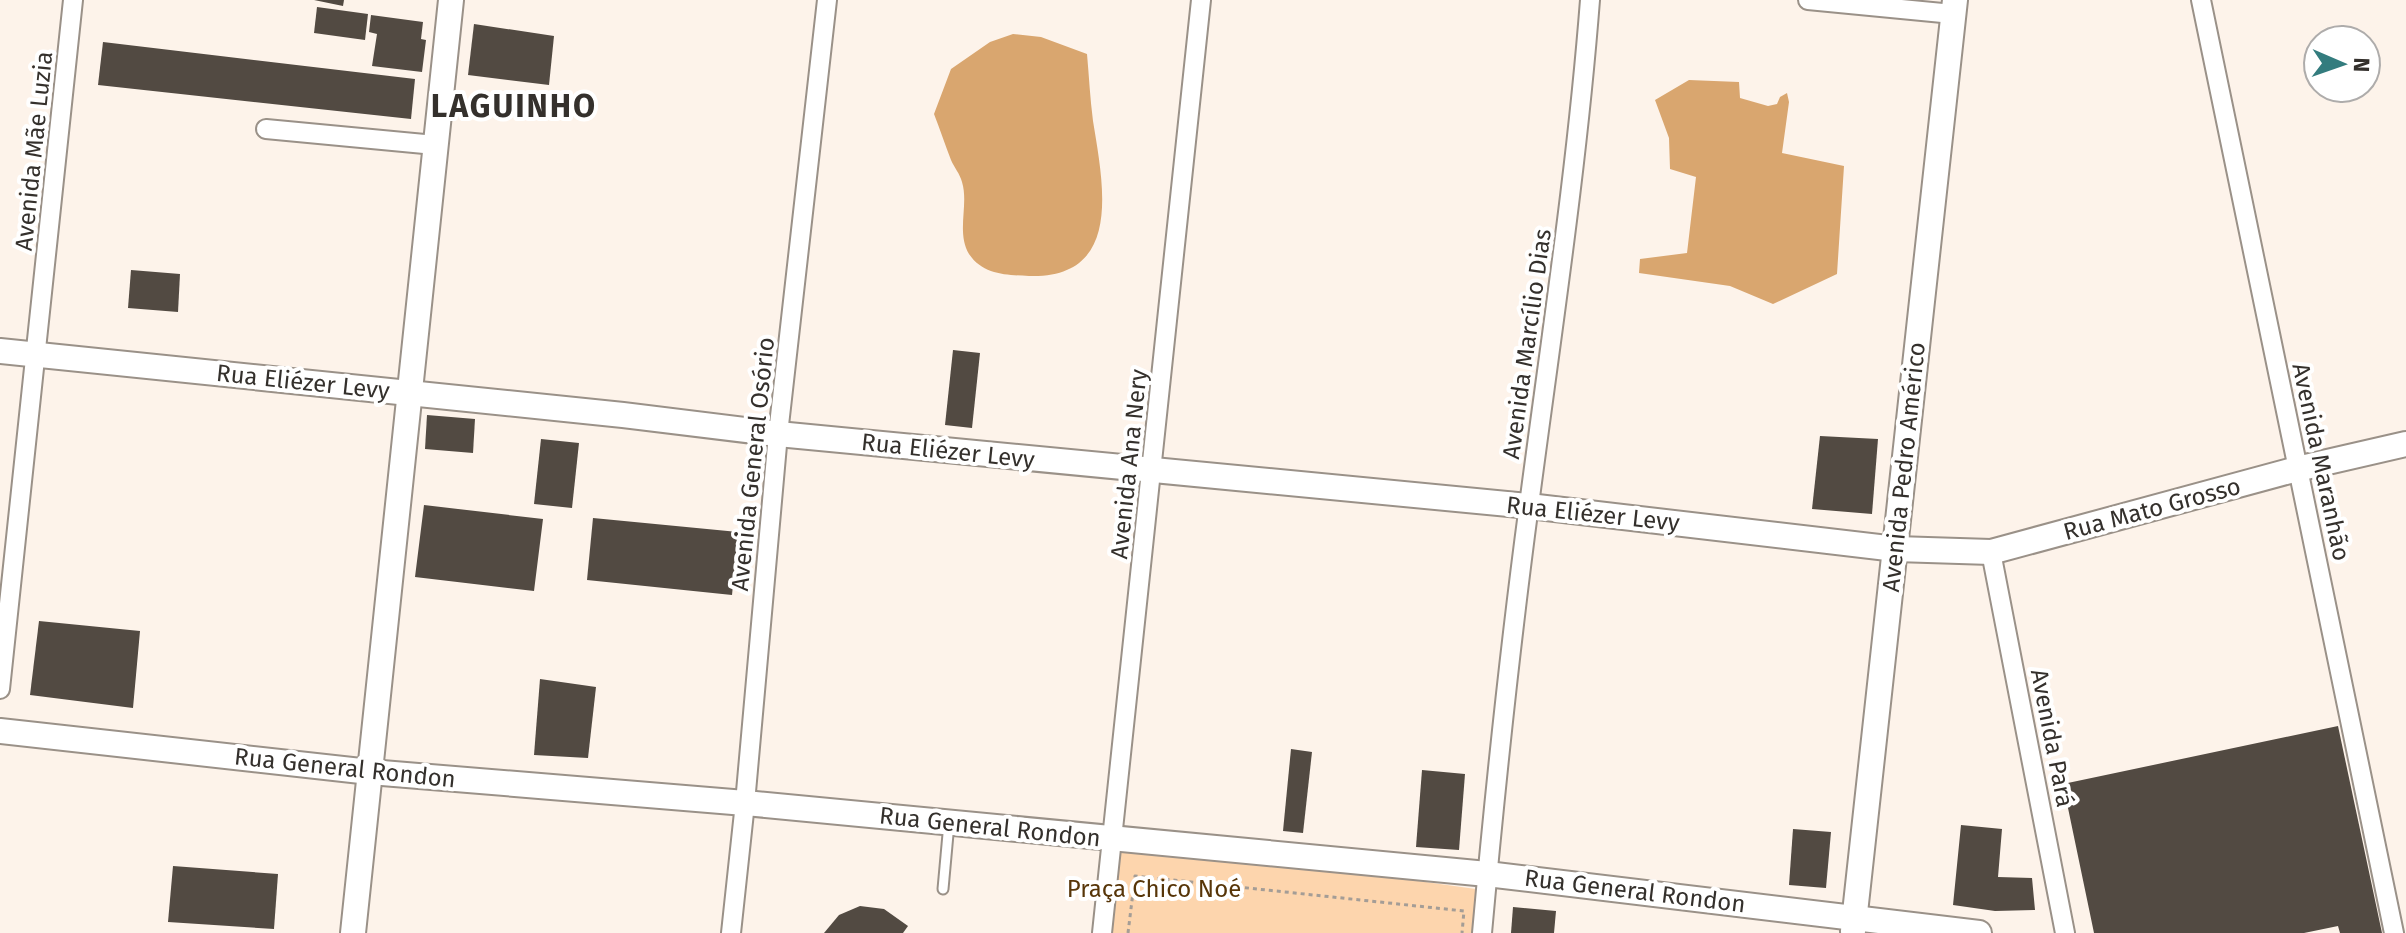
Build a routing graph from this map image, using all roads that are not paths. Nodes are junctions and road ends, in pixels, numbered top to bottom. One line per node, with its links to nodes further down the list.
1 (73, 0): 12 (street, Avenida Mãe Luzia)
2 (451, 0): 10 (main road)
3 (827, 0): 14 (street, Avenida General Osório)
4 (1201, 0): 17 (street, Avenida Ana Nery)
5 (1590, 0): 18 (street, Avenida Marcílio Dias)
6 (1808, 0): 8 (street)
7 (2201, 0): 16 (street, Avenida Maranhão)
8 (1954, 7): 19 (main road, Avenida Pedro Américo)
9 (266, 129): 10 (street)
10 (435, 145): 13 (main road)
11 (0, 351): 12 (main road, Rua Eliézer Levy)
12 (37, 355): 13 (main road, Rua Eliézer Levy); 21 (street, Avenida Mãe Luzia)
13 (410, 393): 14 (main road, Rua Eliézer Levy); 23 (main road)
14 (778, 434): 17 (main road, Rua Eliézer Levy); 24 (street, Avenida General Osório)
15 (2406, 444): 16 (main road, Rua Mato Grosso)
16 (2297, 469): 20 (main road, Rua Mato Grosso); 36 (street, Avenida Maranhão)
17 (1152, 471): 18 (main road, Rua Eliézer Levy); 26 (street, Avenida Ana Nery)
18 (1529, 506): 19 (main road, Rua Eliézer Levy); 27 (street, Avenida Marcílio Dias)
19 (1896, 549): 20 (main road, Rua Mato Grosso); 29 (main road, Avenida Pedro Américo)
20 (1991, 552): 35 (street, Avenida Pará)
21 (0, 689)
22 (0, 731): 23 (main road, Rua General Rondon)
23 (370, 772): 24 (main road, Rua General Rondon); 30 (main road)
24 (745, 803): 25 (main road, Rua General Rondon); 31 (street, Avenida General Osório)
25 (949, 823): 26 (main road, Rua General Rondon); 28 (lane)
26 (1112, 838): 27 (main road, Rua General Rondon); 32 (street, Avenida Ana Nery)
27 (1487, 874): 29 (main road, Rua General Rondon); 33 (street, Avenida Marcílio Dias)
28 (943, 889)
29 (1853, 925): 34 (main road, Rua General Rondon)
30 (353, 933)
31 (731, 933)
32 (1102, 933)
33 (1482, 933)
34 (1979, 933)
35 (2065, 933)
36 (2394, 933)

